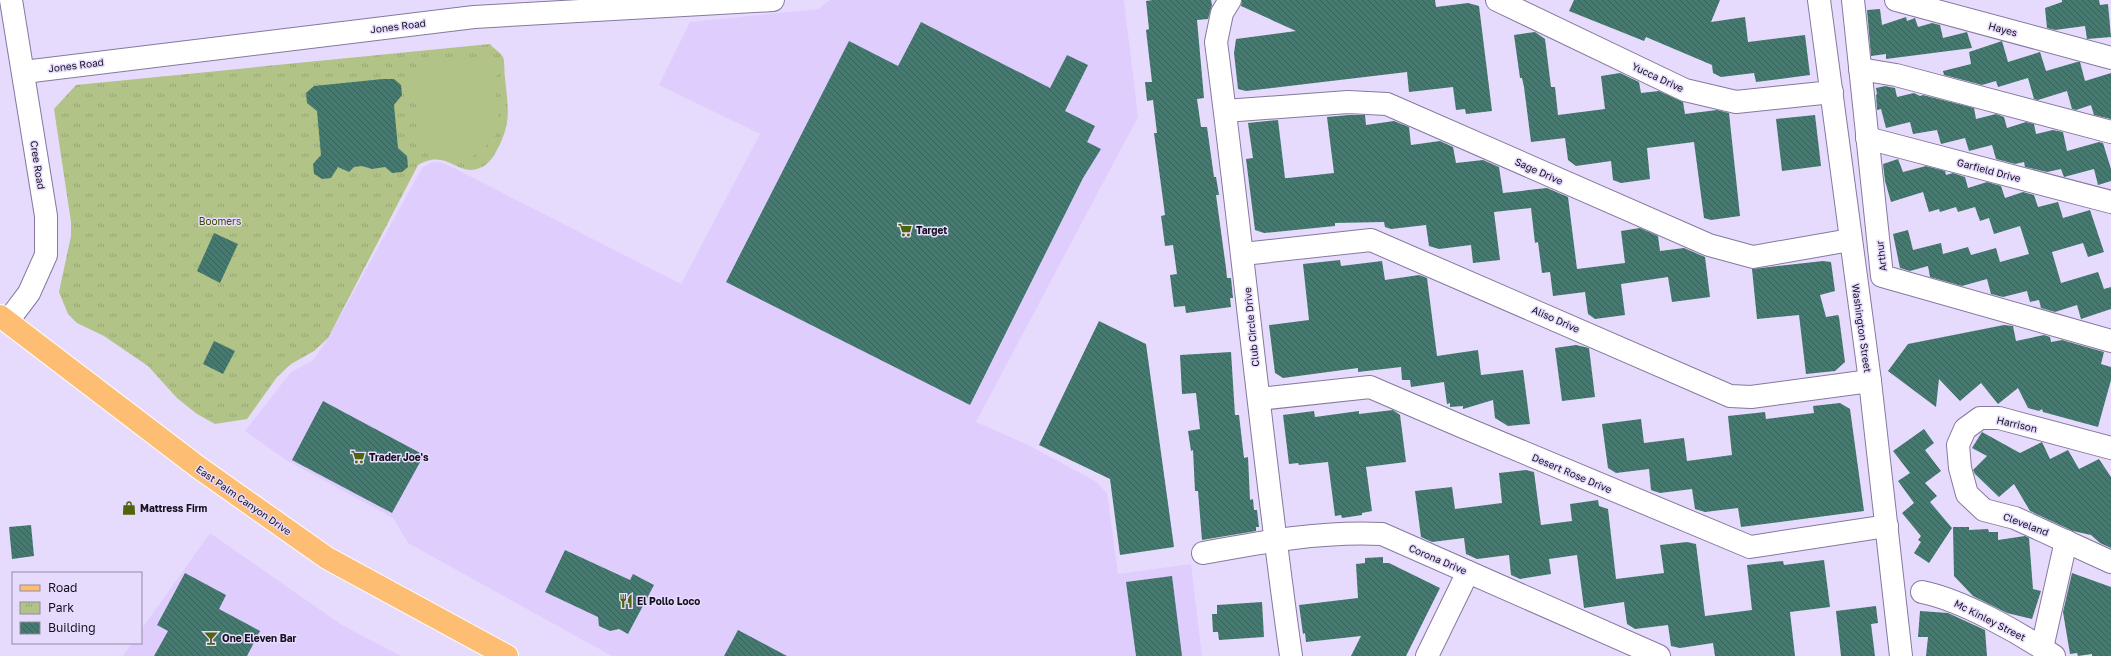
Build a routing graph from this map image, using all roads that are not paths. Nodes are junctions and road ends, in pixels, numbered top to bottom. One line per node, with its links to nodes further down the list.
1 (11, 0): 11 (street, Cree Road)
2 (774, 0): 8 (street, Jones Road)
3 (1230, 0): 13 (street, Club Circle Drive)
4 (1497, 0): 12 (street, Yucca Drive)
5 (1819, 0): 12 (street, Washington Street)
6 (1854, 0): 10 (street, Arthur)
7 (1896, 0): 9 (street, Hayes)
8 (473, 9): 11 (street, Jones Road)
9 (2111, 58)
10 (1860, 69): 14 (street); 15 (street, Arthur)
11 (24, 72): 19 (street, Cree Road)
12 (1832, 92): 17 (street, Washington Street)
13 (1225, 111): 17 (street, Sage Drive); 18 (street, Club Circle Drive)
14 (2111, 132)
15 (1867, 138): 16 (street, Garfield Drive); 20 (street, Arthur)
16 (2111, 202)
17 (1850, 240): 21 (street, Washington Street)
18 (1243, 254): 21 (street, Aliso Drive); 22 (street, Club Circle Drive)
19 (4, 319): 33 (main road, East Palm Canyon Drive)
20 (2111, 341)
21 (1870, 381): 25 (street, Washington Street)
22 (1259, 399): 25 (street, Desert Rose Drive); 26 (street, Club Circle Drive)
23 (2111, 448): 24 (street, Harrison)
24 (1960, 468): 27 (street, Cleveland)
25 (1887, 526): 37 (street, Washington Street)
26 (1275, 539): 28 (street, Corona Drive); 30 (street, Corona Drive); 34 (street, Club Circle Drive)
27 (2066, 541): 29 (street, Cleveland); 32 (street)
28 (1203, 553)
29 (2111, 562)
30 (1468, 572): 35 (street); 36 (street, Corona Drive)
31 (1922, 592): 32 (street, Mc Kinley Street)
32 (2048, 652)
33 (507, 656)
34 (1292, 656)
35 (1427, 656)
36 (1659, 656)
37 (1901, 656)

